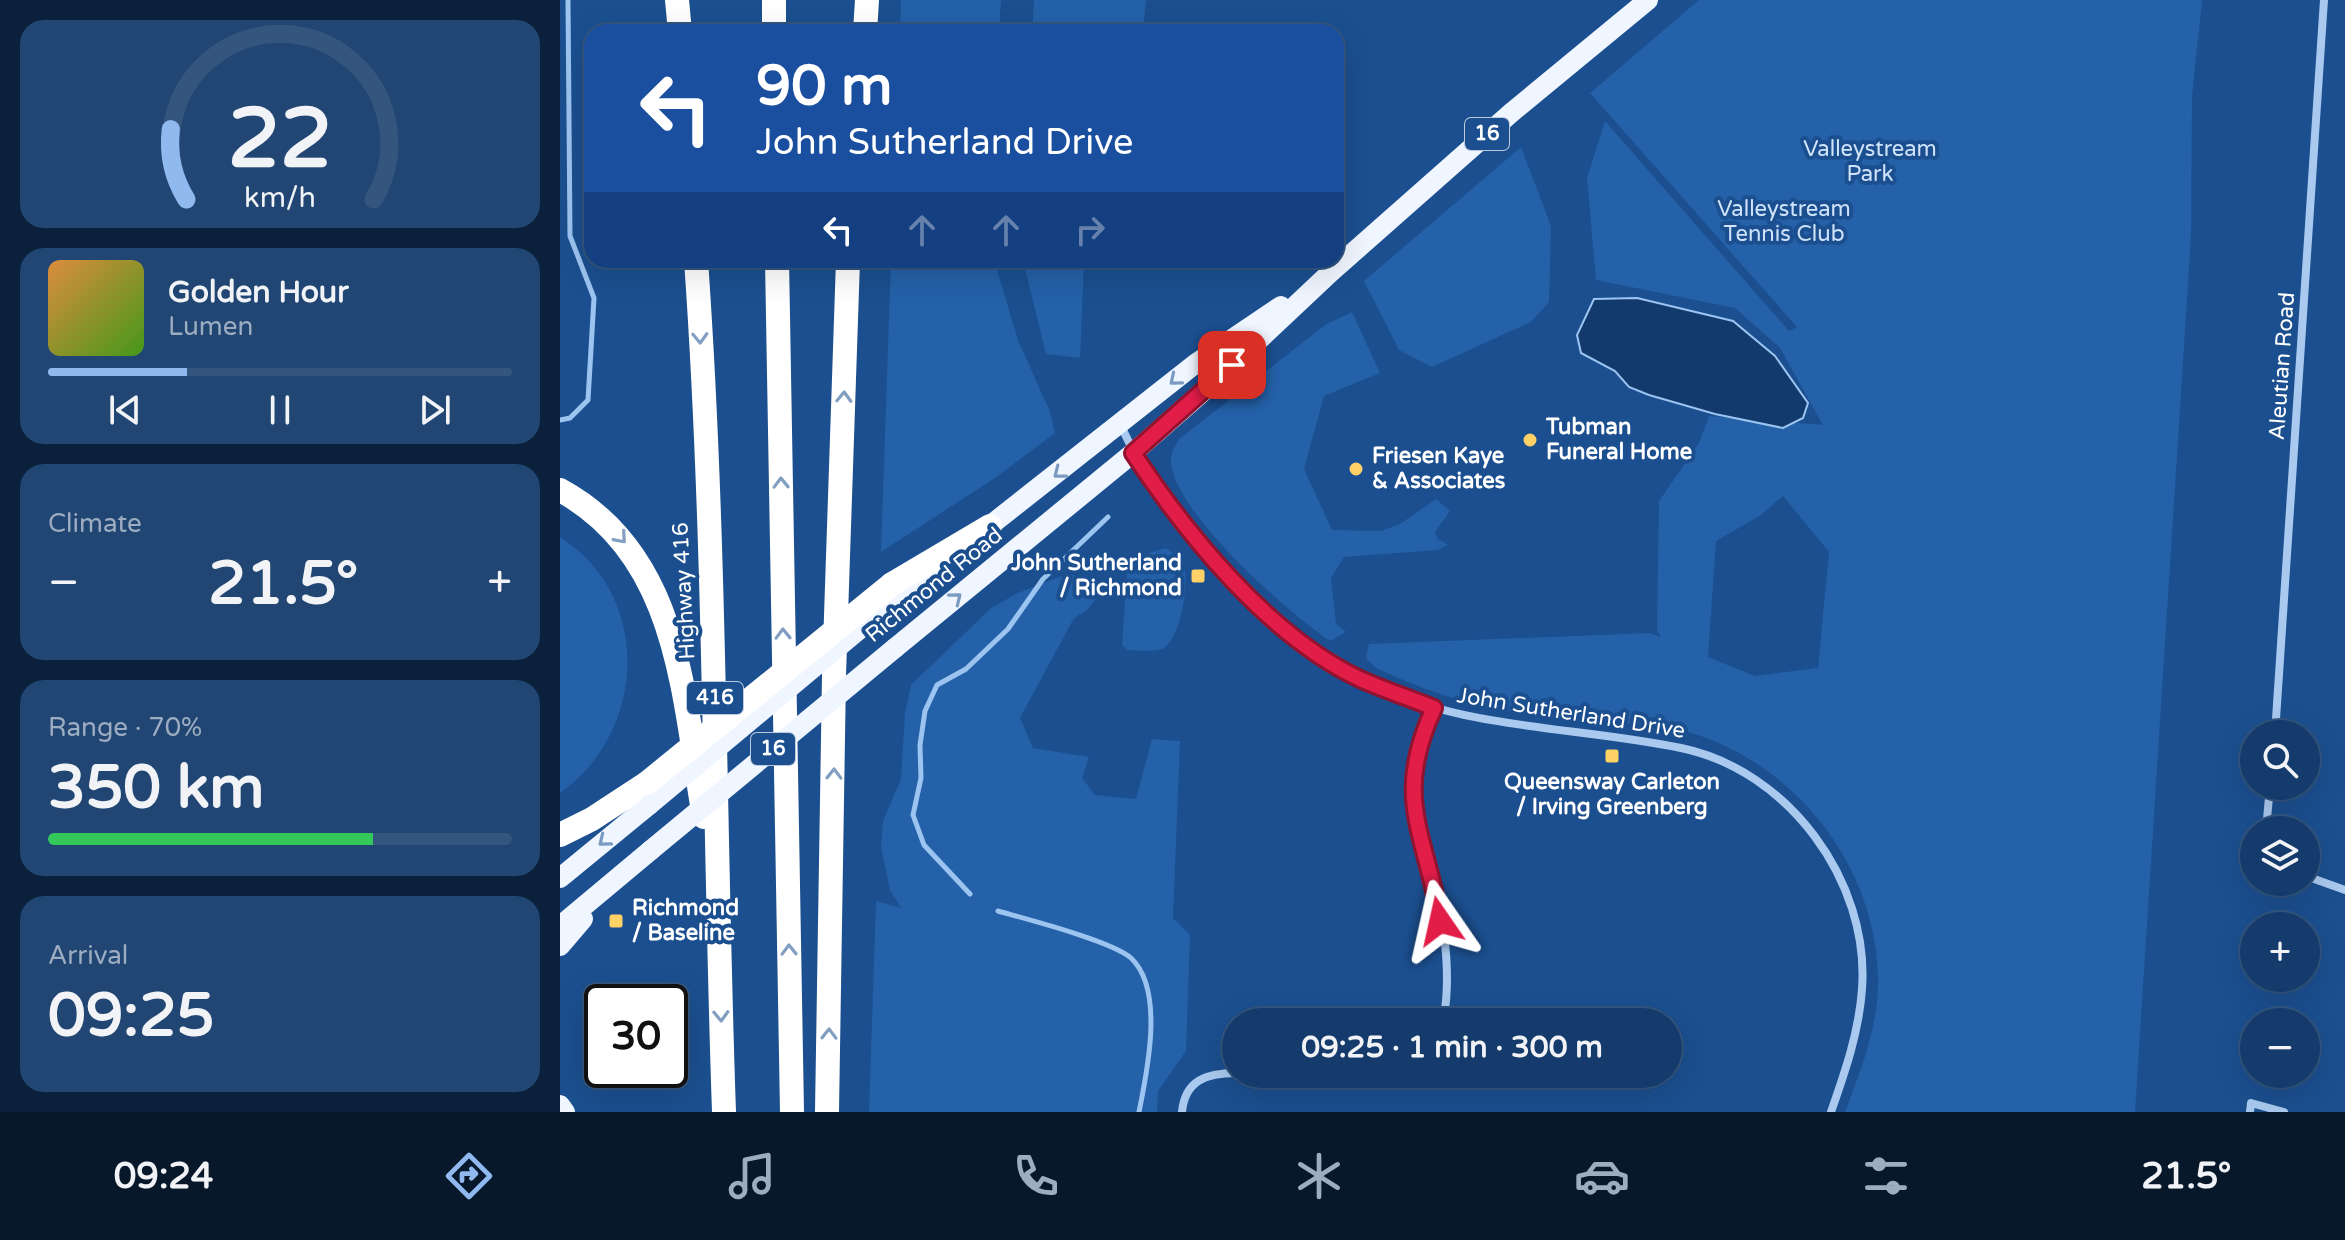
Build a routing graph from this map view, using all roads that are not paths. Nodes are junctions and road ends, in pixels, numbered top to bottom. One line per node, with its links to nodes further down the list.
1 (677, 0): 7 (highway)
2 (774, 0): 8 (highway)
3 (850, 0): 9 (highway)
4 (867, 0): 10 (highway)
5 (1648, 0): 11 (main road, Richmond Road / 16)
6 (2324, 0): 22 (street, Aleutian Road)
7 (679, 24)
8 (774, 24)
9 (850, 24)
10 (866, 24)
11 (1344, 261)
12 (696, 268): 28 (highway, Highway 416 / 416, one-way to 28)
13 (777, 268): 37 (highway, one-way to 13)
14 (848, 268): 38 (highway, one-way to 14)
15 (1336, 268): 16 (main road, Richmond Road / 16)
16 (1331, 272): 17 (main road, Richmond Road / 16, one-way to 17); 18 (main road, Richmond Road / 16)
17 (1121, 426): 18 (street, John Sutherland Drive); 20 (main road, Richmond Road / 16, one-way to 20)
18 (1133, 453): 21 (street, John Sutherland Drive); 25 (main road, Richmond Road / 16, one-way to 18, bridge)
19 (560, 490): 28 (highway, one-way to 28)
20 (990, 526): 23 (highway, bridge)
21 (1434, 708): 32 (street, John Sutherland Drive); 40 (street, John Sutherland Drive)
22 (2276, 720)
23 (648, 794): 24 (highway); 26 (main road, one-way to 26)
24 (560, 835)
25 (628, 869): 30 (main road, Richmond Road / 16); 31 (main road)
26 (560, 878)
27 (2320, 881): 29 (street)
28 (716, 882): 36 (highway, Highway 416 / 416, one-way to 36)
29 (2345, 890)
30 (560, 926)
31 (560, 946)
32 (1446, 1008)
33 (1222, 1075): 39 (street)
34 (560, 1105): 35 (main road)
35 (565, 1112)
36 (724, 1112)
37 (792, 1112)
38 (827, 1112)
39 (1182, 1112)
40 (1831, 1112)
41 (2250, 1112): 42 (street)
42 (2284, 1112)

